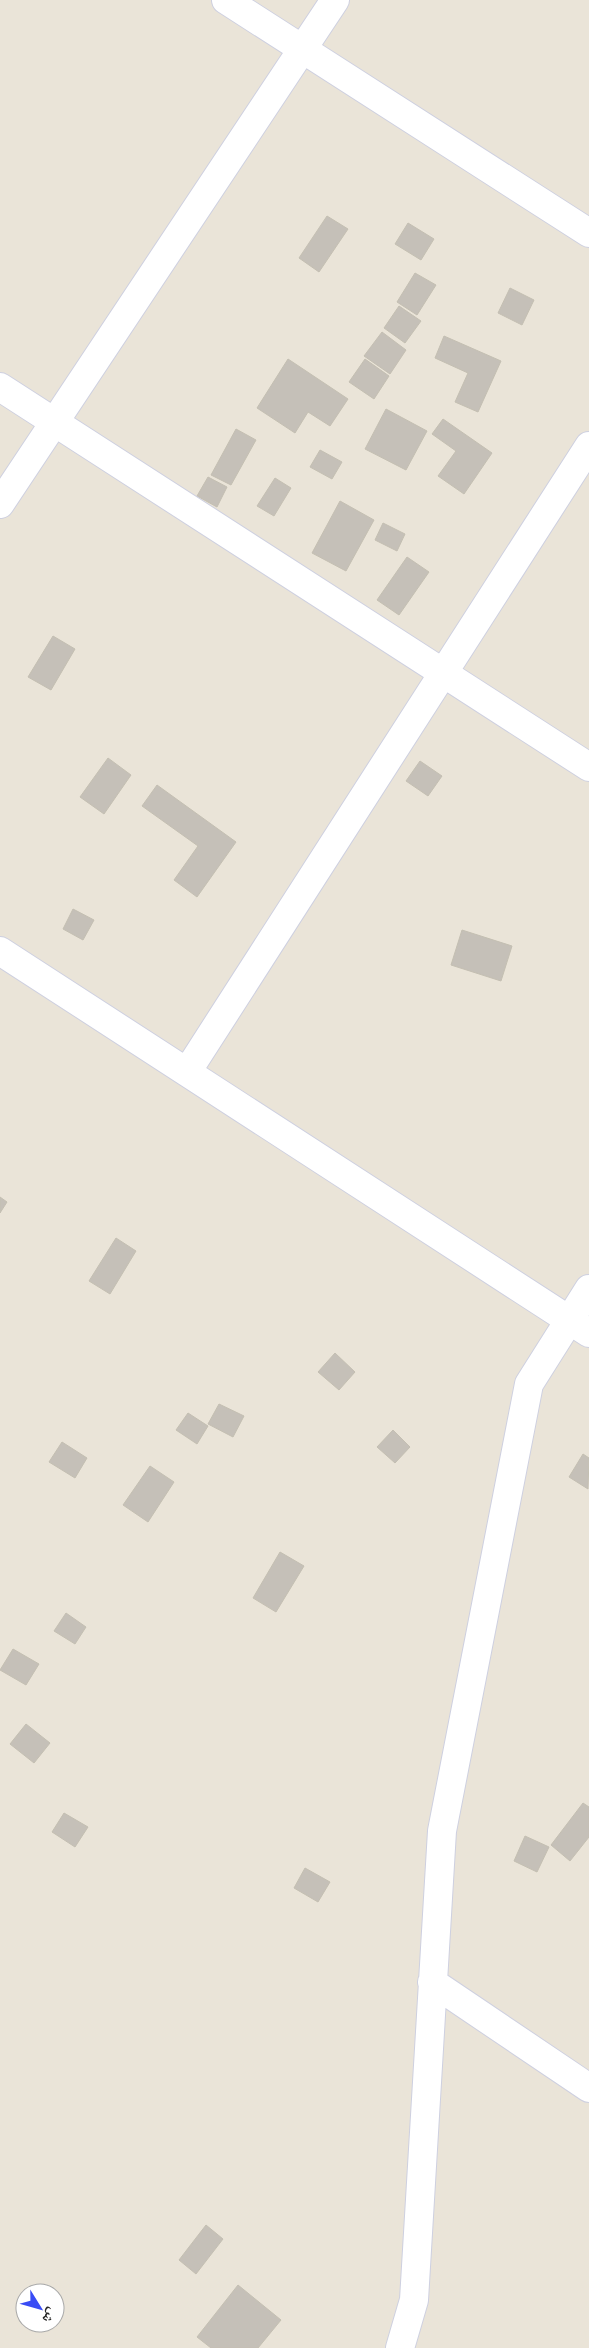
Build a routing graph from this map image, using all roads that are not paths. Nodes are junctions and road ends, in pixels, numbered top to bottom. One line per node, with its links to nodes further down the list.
1 (226, 0): 3 (street)
2 (335, 0): 3 (street)
3 (303, 49): 4 (street); 6 (street)
4 (589, 233)
5 (0, 387): 6 (street)
6 (54, 422): 8 (street); 9 (street)
7 (589, 446): 9 (street)
8 (0, 504)
9 (443, 673): 10 (street); 12 (street)
10 (589, 767)
11 (0, 951): 12 (street)
12 (187, 1072): 14 (street)
13 (589, 1289): 14 (street)
14 (579, 1327): 15 (street)
15 (432, 1982): 16 (street); 17 (street)
16 (589, 2088)
17 (400, 2348)

